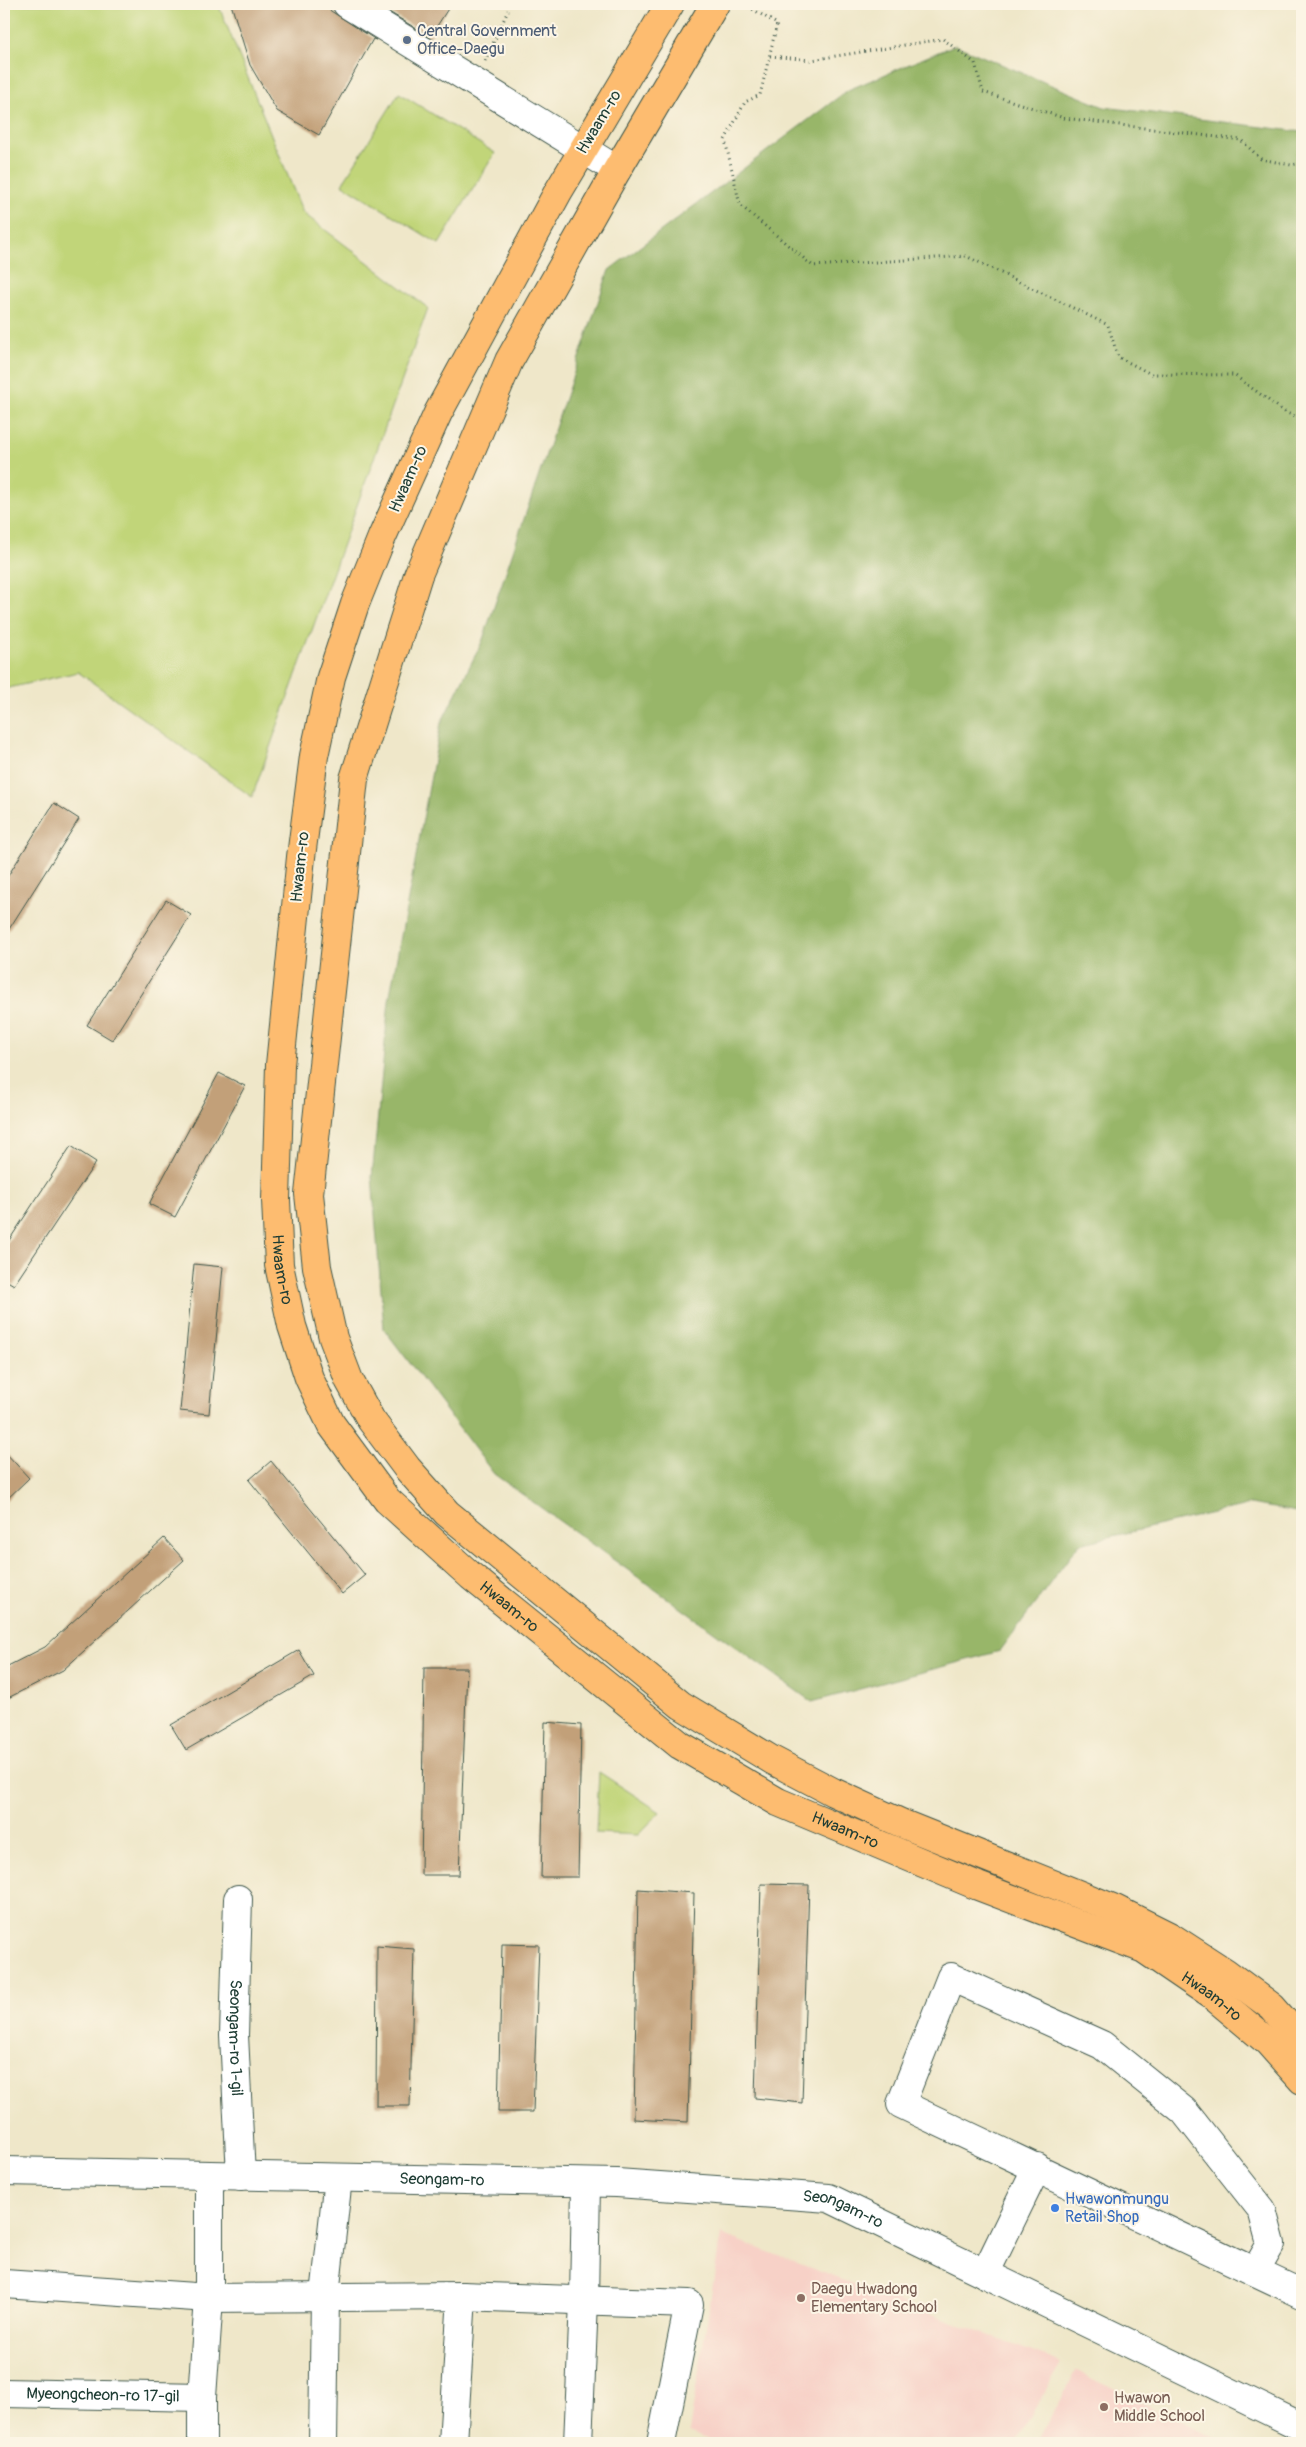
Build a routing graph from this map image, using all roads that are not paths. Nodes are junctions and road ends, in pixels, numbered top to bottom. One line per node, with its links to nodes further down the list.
1 (347, 4): 4 (street)
2 (670, 4): 4 (main road, Hwaam-ro)
3 (715, 4): 5 (main road, Hwaam-ro)
4 (583, 149): 5 (street); 8 (main road, Hwaam-ro)
5 (616, 170): 7 (main road, Hwaam-ro)
6 (238, 1899): 12 (street, Seongam-ro 1-gil)
7 (1302, 2041)
8 (1302, 2080)
9 (1036, 2168): 15 (street); 15 (street); 16 (street)
10 (4, 2171): 11 (street, Seongam-ro)
11 (209, 2176): 12 (street, Seongam-ro); 21 (street, Myeongcheon-ro 17-gil)
12 (241, 2176): 13 (street, Seongam-ro)
13 (338, 2178): 14 (street, Seongam-ro); 19 (street)
14 (586, 2182): 16 (street, Seongam-ro); 22 (street)
15 (1256, 2270): 18 (street)
16 (985, 2274): 25 (street, Seongam-ro)
17 (4, 2284): 21 (street)
18 (1302, 2294)
19 (325, 2295): 20 (street); 21 (street); 27 (street)
20 (462, 2296): 22 (street); 28 (street)
21 (209, 2298): 24 (street, Myeongcheon-ro 17-gil)
22 (584, 2301): 29 (street); 30 (street)
23 (4, 2393): 24 (street, Myeongcheon-ro 17-gil)
24 (202, 2397): 26 (street, Myeongcheon-ro 17-gil)
25 (1302, 2428)
26 (202, 2443)
27 (323, 2443)
28 (453, 2443)
29 (578, 2443)
30 (661, 2443)

